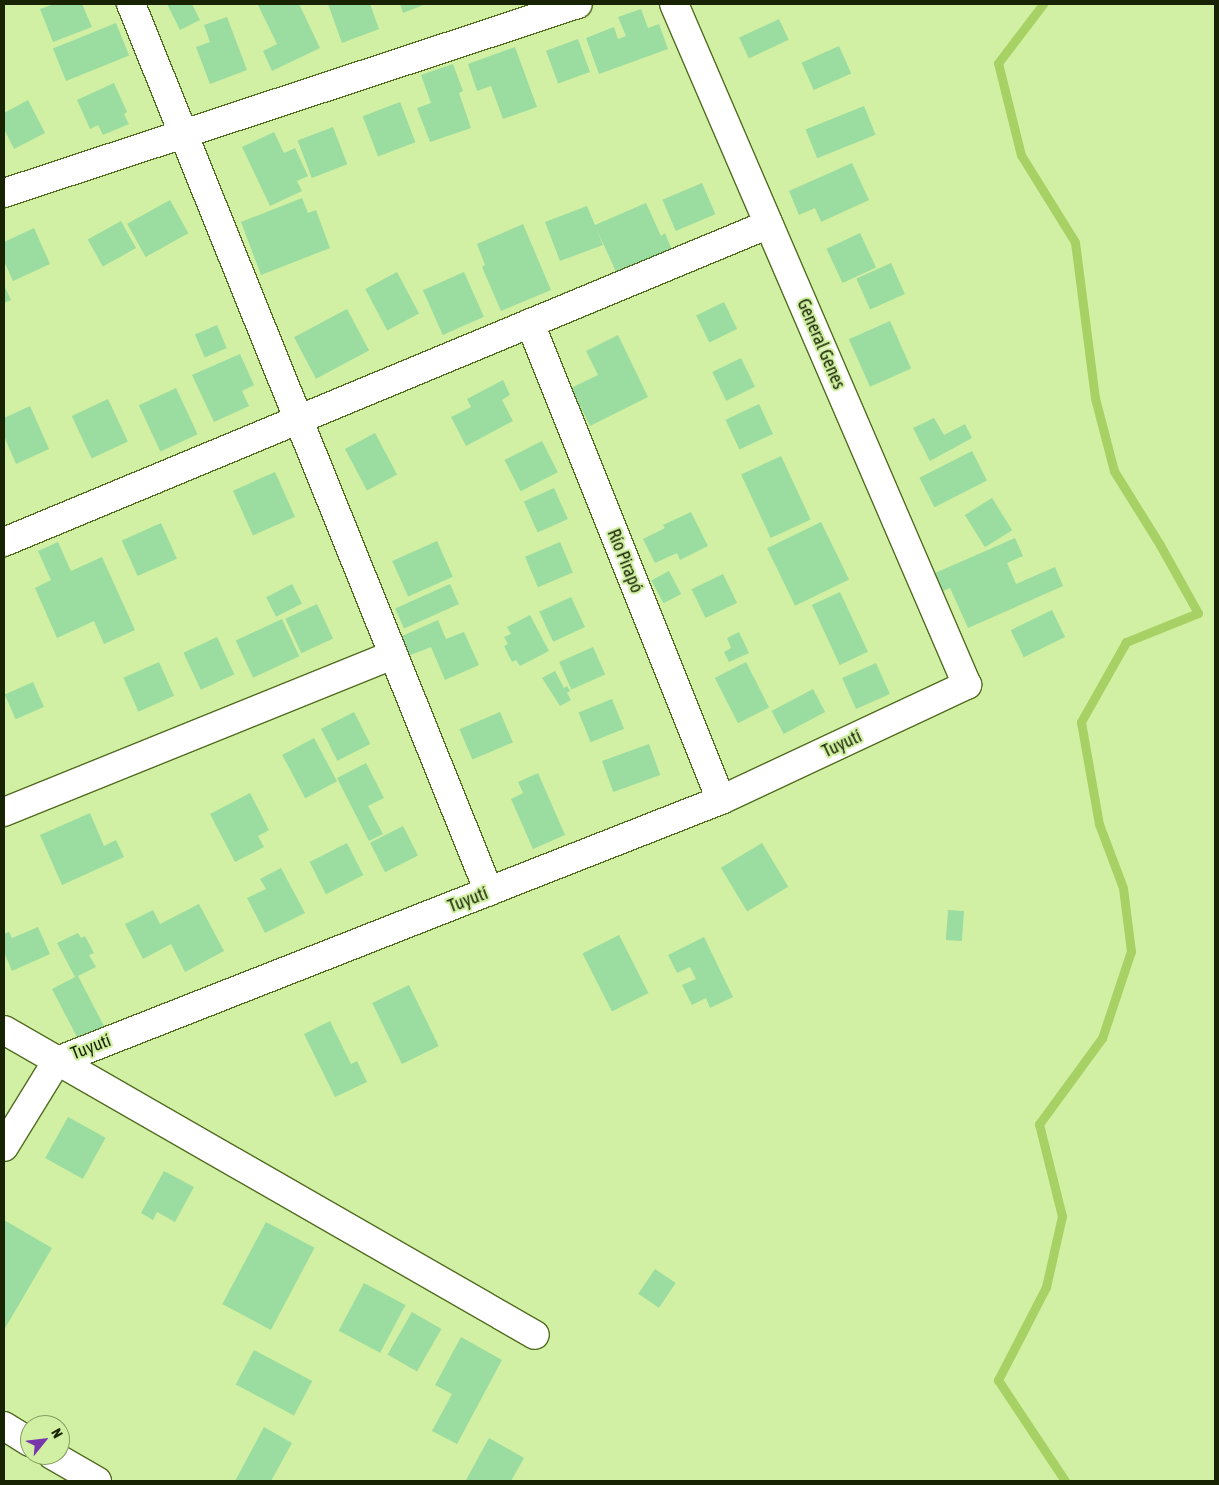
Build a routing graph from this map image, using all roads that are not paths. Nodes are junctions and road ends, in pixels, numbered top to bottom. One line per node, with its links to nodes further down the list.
1 (131, 4): 4 (street)
2 (578, 4): 4 (street)
3 (674, 4): 6 (street, General Genes)
4 (183, 134): 5 (street); 8 (street)
5 (4, 193)
6 (769, 224): 7 (street); 11 (street, General Genes)
7 (530, 323): 8 (street); 12 (street, Río Pirapó)
8 (298, 420): 9 (street); 10 (street)
9 (4, 542)
10 (393, 655): 13 (street); 14 (street)
11 (967, 685): 12 (street, Tuyutí)
12 (721, 800): 14 (street, Tuyutí)
13 (4, 812)
14 (488, 892): 16 (street, Tuyutí)
15 (4, 1030): 16 (street)
16 (57, 1061): 17 (street, Tuyutí); 18 (street)
17 (4, 1148)
18 (535, 1335)
19 (4, 1426): 20 (street)
20 (20, 1436)
21 (69, 1465): 22 (street)
22 (97, 1481)

